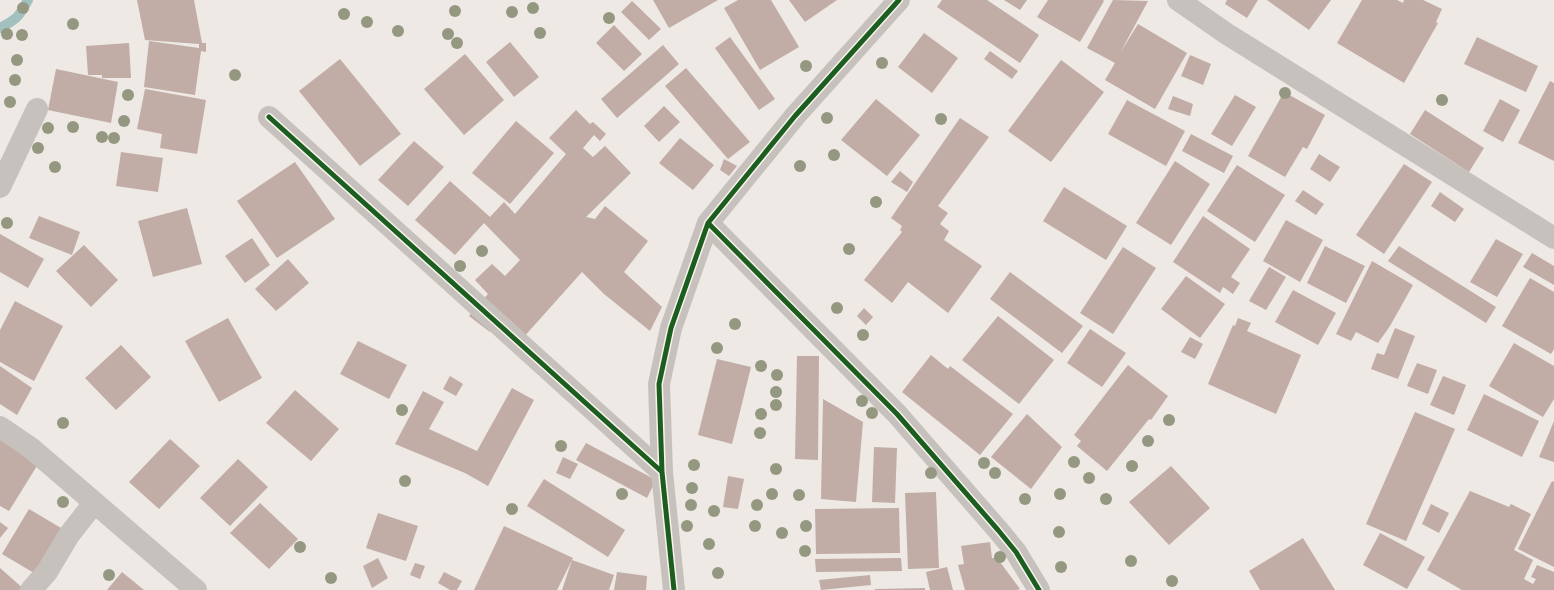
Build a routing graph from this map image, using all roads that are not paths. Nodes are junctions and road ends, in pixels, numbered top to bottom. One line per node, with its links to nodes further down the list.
1 (899, 0): 6 (street)
2 (1178, 0): 7 (street)
3 (37, 109): 5 (street)
4 (269, 117): 9 (street)
5 (0, 187)
6 (708, 223): 9 (street); 14 (street)
7 (1554, 238)
8 (0, 427): 10 (street)
9 (662, 472): 13 (street)
10 (94, 503): 11 (street); 12 (street)
11 (31, 590)
12 (196, 590)
13 (674, 590)
14 (1039, 590)

